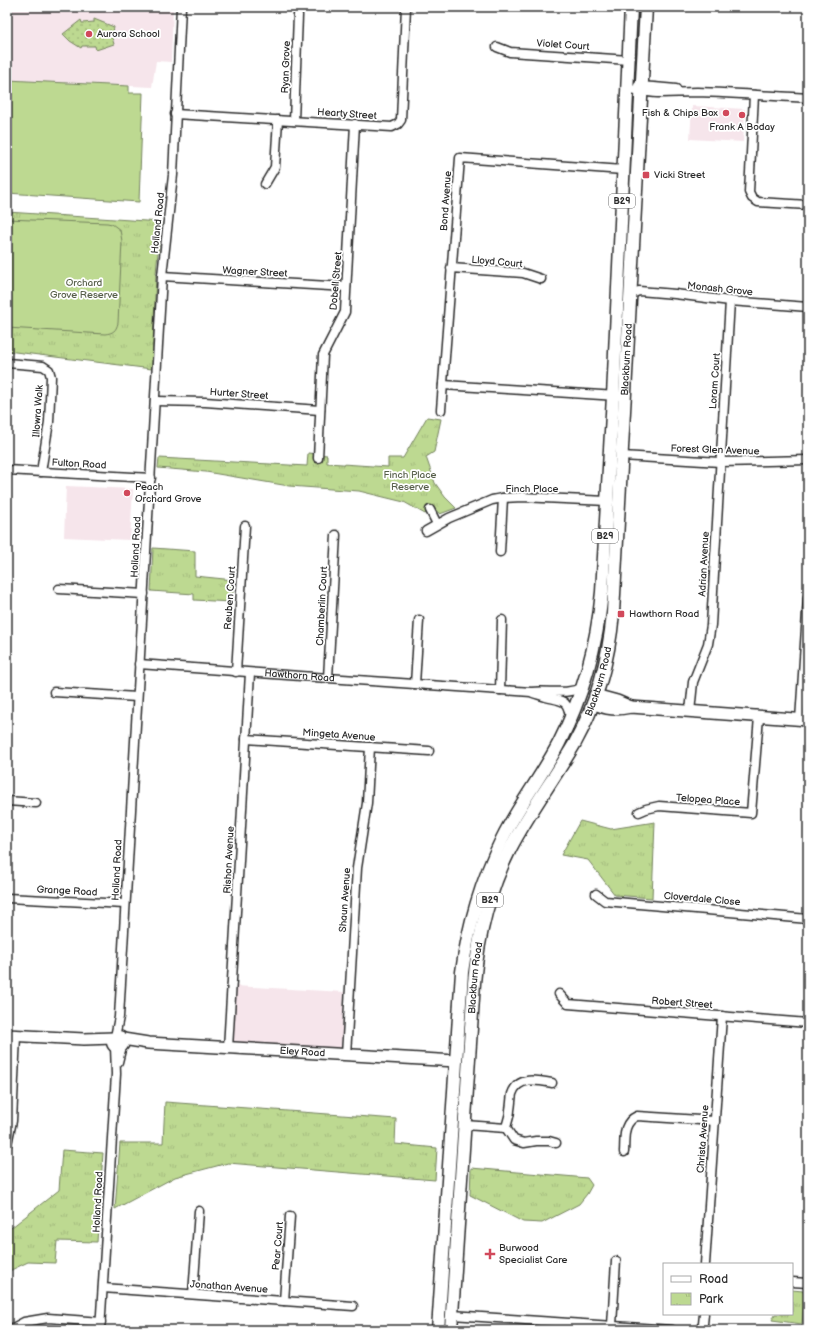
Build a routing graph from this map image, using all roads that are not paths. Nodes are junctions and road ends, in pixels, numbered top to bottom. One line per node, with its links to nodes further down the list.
1 (181, 7): 12 (street, Holland Road)
2 (406, 7): 15 (street, Hearty Street)
3 (631, 7): 7 (main road, Blackburn Road / B29)
4 (646, 7): 9 (main road, Blackburn Road / B29)
5 (298, 15): 14 (street, Ryan Grove)
6 (497, 47): 7 (street, Violet Court)
7 (629, 60): 8 (main road, Blackburn Road / B29)
8 (627, 88): 9 (street); 16 (main road, Blackburn Road / B29)
9 (642, 89): 10 (street); 23 (main road, Blackburn Road / B29)
10 (754, 95): 11 (street); 18 (street)
11 (808, 98)
12 (176, 114): 13 (street, Hearty Street); 20 (street, Holland Road)
13 (278, 120): 14 (street, Hearty Street); 17 (street)
14 (294, 121): 15 (street, Hearty Street)
15 (355, 124): 22 (street, Dobell Street)
16 (623, 170): 19 (street, Bond Avenue); 28 (main road, Blackburn Road / B29)
17 (265, 184)
18 (808, 205)
19 (451, 268): 21 (street, Lloyd Court); 27 (street, Bond Avenue)
20 (162, 276): 22 (street, Wagner Street); 29 (street, Holland Road)
21 (541, 279)
22 (346, 288): 30 (street, Dobell Street)
23 (631, 294): 24 (street, Monash Grove); 28 (main road, Blackburn Road / B29)
24 (730, 301): 25 (street, Monash Grove); 35 (street, Loram Court)
25 (808, 307)
26 (7, 364): 37 (street, Illowra Walk)
27 (442, 385): 28 (street); 31 (street, Bond Avenue)
28 (619, 396): 32 (main road, Blackburn Road / B29); 40 (main road, Blackburn Road / B29)
29 (155, 401): 30 (street, Hurter Street); 38 (street, Holland Road)
30 (320, 410): 33 (street, Dobell Street)
31 (441, 410)
32 (622, 456): 35 (street, Forest Glen Avenue); 62 (main road, Blackburn Road / B29)
33 (318, 458)
34 (808, 460): 35 (street, Forest Glen Avenue)
35 (720, 462): 63 (street, Adrian Avenue)
36 (7, 470): 37 (street, Fulton Road)
37 (41, 472): 38 (street, Fulton Road)
38 (151, 478): 48 (street, Holland Road)
39 (503, 498): 40 (street, Finch Place); 42 (street, Finch Place); 46 (street)
40 (607, 501): 57 (main road, Blackburn Road / B29)
41 (430, 510): 42 (street)
42 (437, 524): 44 (street, Finch Place)
43 (245, 526): 53 (street, Reuben Court)
44 (426, 531)
45 (336, 534): 55 (street, Chamberlin Court)
46 (500, 552)
47 (59, 589): 48 (street)
48 (144, 594): 52 (street, Holland Road)
49 (808, 597): 66 (street)
50 (419, 620): 56 (street)
51 (502, 620): 58 (street)
52 (139, 664): 53 (street, Hawthorn Road); 61 (street, Holland Road)
53 (236, 672): 54 (street, Hawthorn Road)
54 (250, 673): 55 (street, Hawthorn Road); 67 (street, Rishon Avenue)
55 (328, 678): 56 (street, Hawthorn Road)
56 (415, 684): 58 (street, Hawthorn Road)
57 (582, 686): 60 (street, Hawthorn Road); 62 (main road); 65 (main road, Blackburn Road / B29)
58 (500, 690): 60 (street, Hawthorn Road)
59 (54, 692): 61 (street)
60 (531, 692): 65 (street, Hawthorn Road)
61 (137, 697): 76 (street, Holland Road)
62 (593, 699): 63 (main road); 70 (main road); 86 (main road, Blackburn Road / B29)
63 (690, 712): 64 (main road)
64 (758, 717): 66 (main road); 73 (street, Telopea Place)
65 (570, 719): 70 (main road, Blackburn Road / B29)
66 (804, 720)
67 (246, 738): 68 (street, Mingeta Avenue); 83 (street, Rishon Avenue)
68 (370, 747): 69 (street, Mingeta Avenue); 84 (street, Shaun Avenue)
69 (430, 751)
70 (537, 780): 85 (main road, Blackburn Road / B29)
71 (7, 800): 72 (street)
72 (36, 803)
73 (639, 812)
74 (596, 894): 77 (street, Cloverdale Close)
75 (7, 898): 76 (street, Grange Road)
76 (125, 904): 82 (street, Holland Road)
77 (808, 919)
78 (559, 994): 79 (street, Robert Street)
79 (722, 1016): 80 (street, Robert Street); 88 (street, Christa Avenue)
80 (808, 1023)
81 (12, 1036): 82 (main road, Eley Road); 92 (street)
82 (118, 1042): 83 (main road, Eley Road); 100 (street, Holland Road)
83 (228, 1048): 84 (main road, Eley Road)
84 (346, 1055): 85 (main road, Eley Road)
85 (456, 1061): 86 (main road); 104 (main road, Blackburn Road / B29)
86 (469, 1062): 89 (main road, Blackburn Road / B29)
87 (552, 1083): 90 (street)
88 (715, 1121): 93 (street); 97 (street, Christa Avenue)
89 (465, 1125): 90 (street); 105 (main road, Blackburn Road / B29)
90 (506, 1128): 91 (street)
91 (556, 1143)
92 (7, 1144)
93 (624, 1152)
94 (199, 1211): 101 (street)
95 (290, 1216): 102 (street, Pear Court)
96 (616, 1261): 107 (street)
97 (705, 1263)
98 (793, 1282): 99 (street)
99 (808, 1283)
100 (103, 1288): 101 (street, Jonathan Avenue); 108 (street, Holland Road)
101 (193, 1294): 102 (street, Jonathan Avenue)
102 (284, 1301): 103 (street, Jonathan Avenue)
103 (353, 1306)
104 (439, 1315): 105 (main road); 110 (main road, Blackburn Road / B29)
105 (452, 1315): 107 (street); 111 (main road, Blackburn Road / B29)
106 (704, 1315): 113 (street)
107 (612, 1325): 112 (street)
108 (101, 1326): 109 (street)
109 (9, 1330)
110 (438, 1330)
111 (451, 1330)
112 (672, 1330)
113 (698, 1330)

